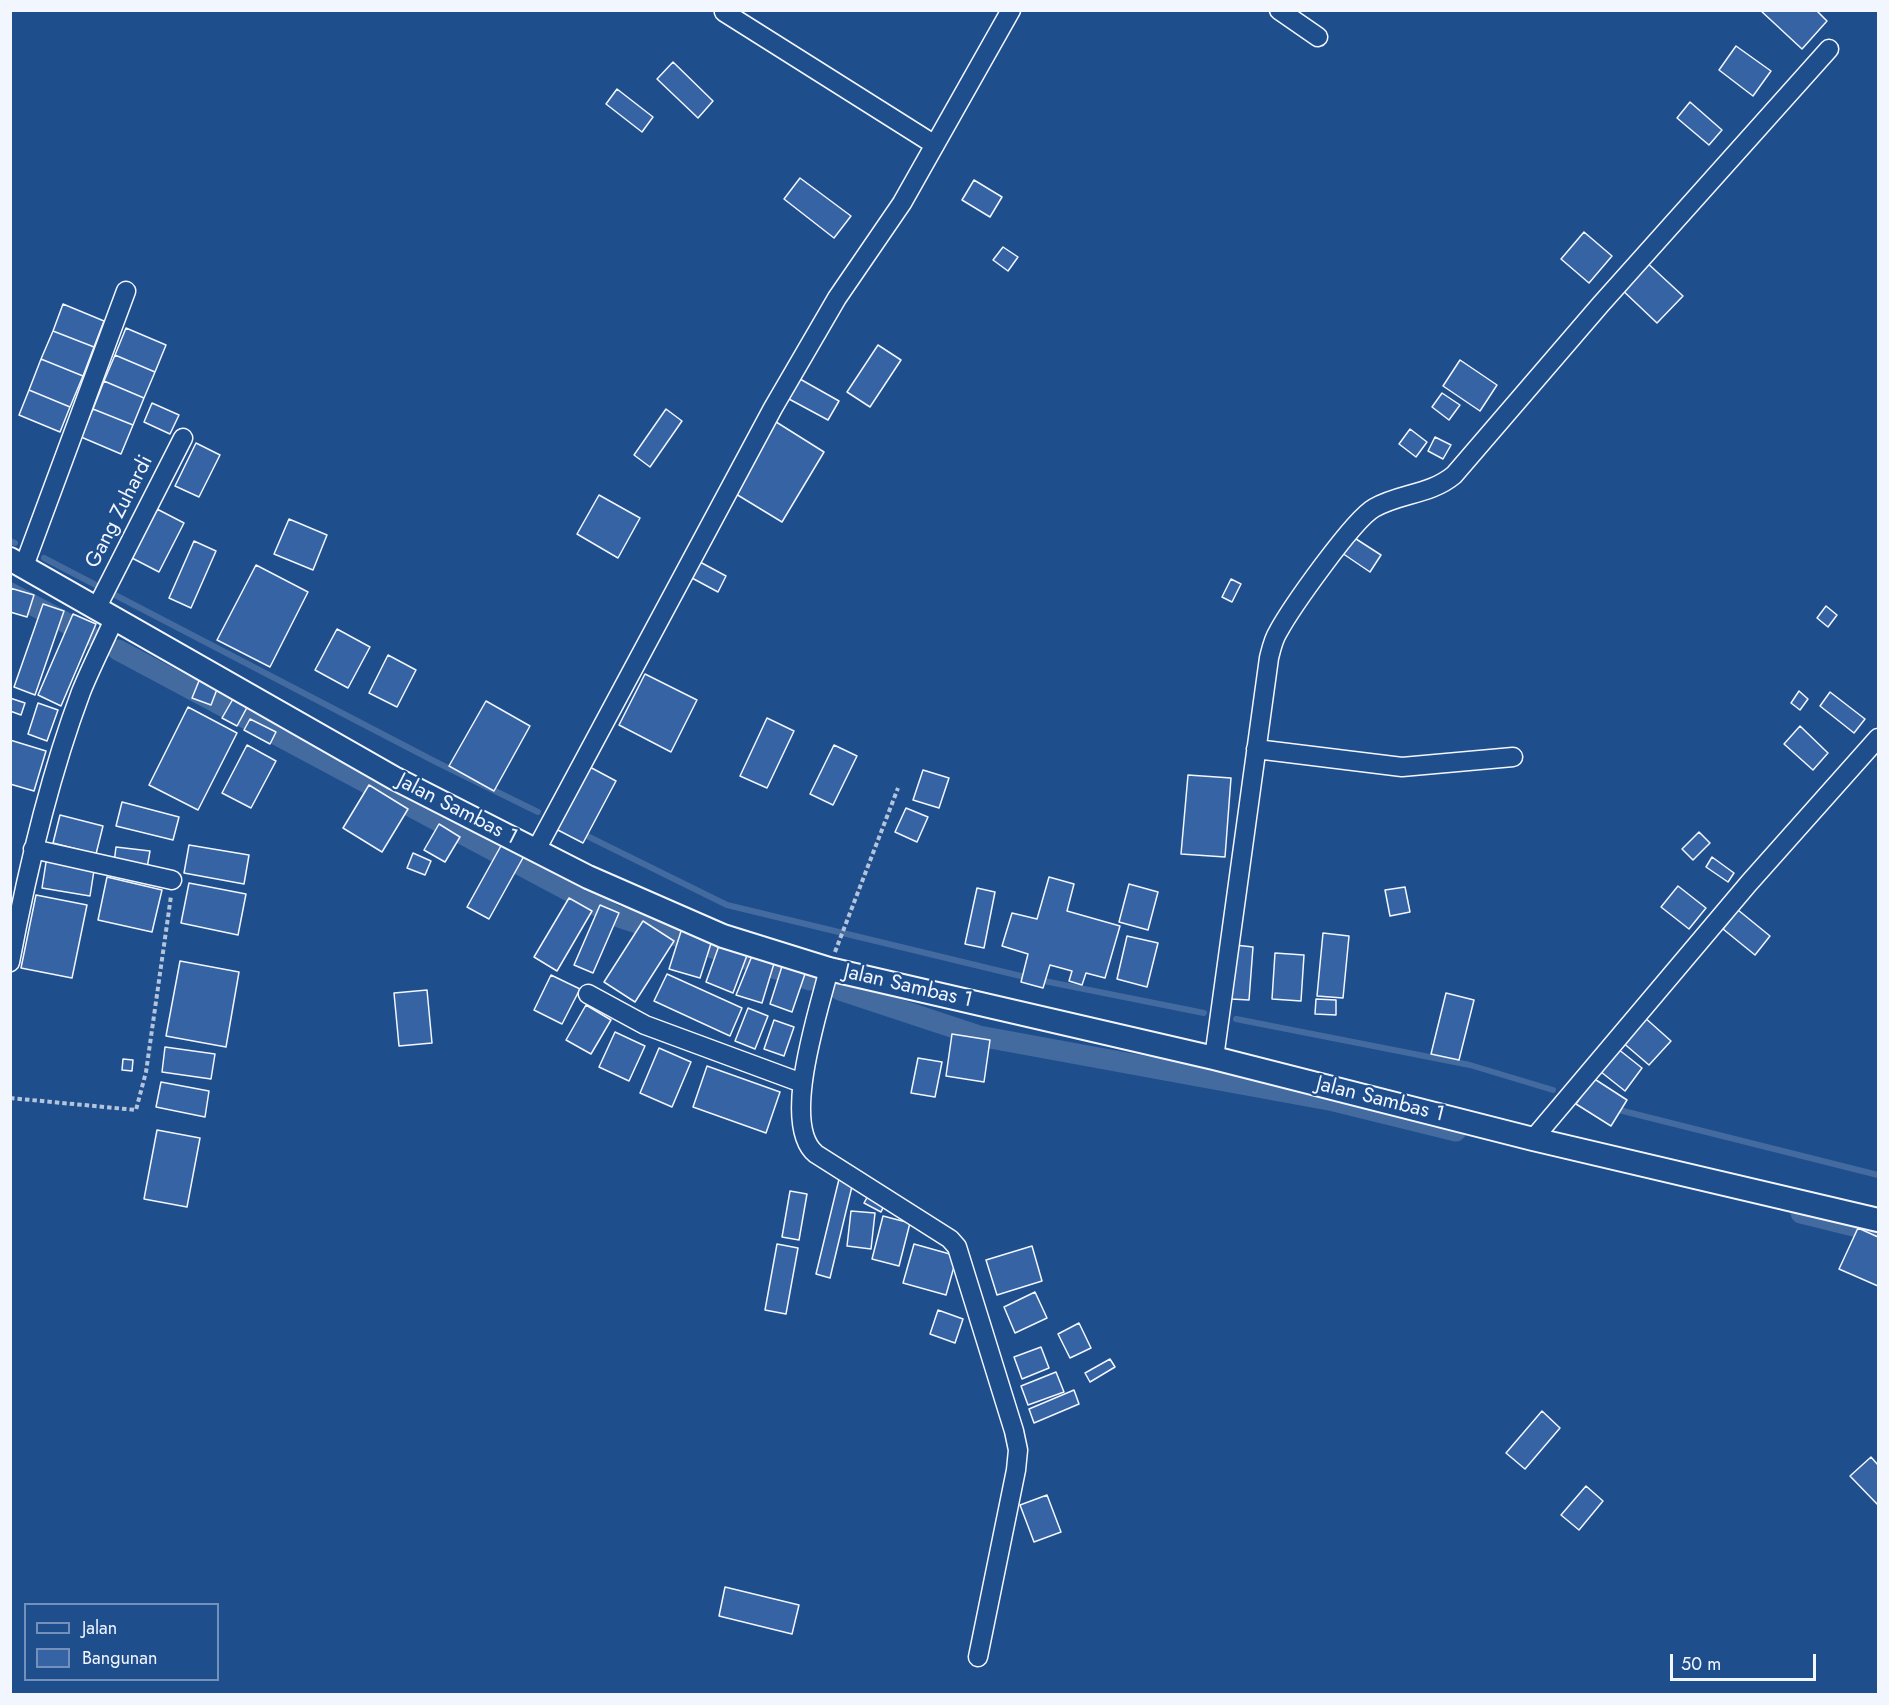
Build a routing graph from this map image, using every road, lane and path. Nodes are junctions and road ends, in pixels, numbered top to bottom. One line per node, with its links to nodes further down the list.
1 (1011, 10): 6 (street)
2 (1279, 10): 4 (street)
3 (724, 12): 6 (street)
4 (1318, 37)
5 (1829, 49): 12 (street)
6 (935, 145): 16 (street)
7 (126, 291): 9 (street)
8 (183, 438): 10 (street, Gang Zuhardi)
9 (17, 563): 10 (street, Jalan Sambas 1)
10 (103, 610): 15 (street, Gang Zuhardi); 16 (street, Jalan Sambas 1)
11 (1878, 738): 24 (street)
12 (1256, 749): 13 (street); 21 (street)
13 (1513, 757)
14 (898, 788): 19 (path)
15 (33, 849): 17 (street); 18 (street, Gang Zuhardi)
16 (536, 850): 19 (street, Jalan Sambas 1)
17 (172, 880): 23 (path)
18 (10, 962)
19 (829, 969): 21 (street, Jalan Sambas 1); 22 (street)
20 (588, 994): 22 (street)
21 (1214, 1058): 24 (street, Jalan Sambas 1)
22 (802, 1083): 26 (street)
23 (10, 1098)
24 (1533, 1139): 25 (street, Jalan Sambas 1)
25 (1878, 1220)
26 (978, 1657)

